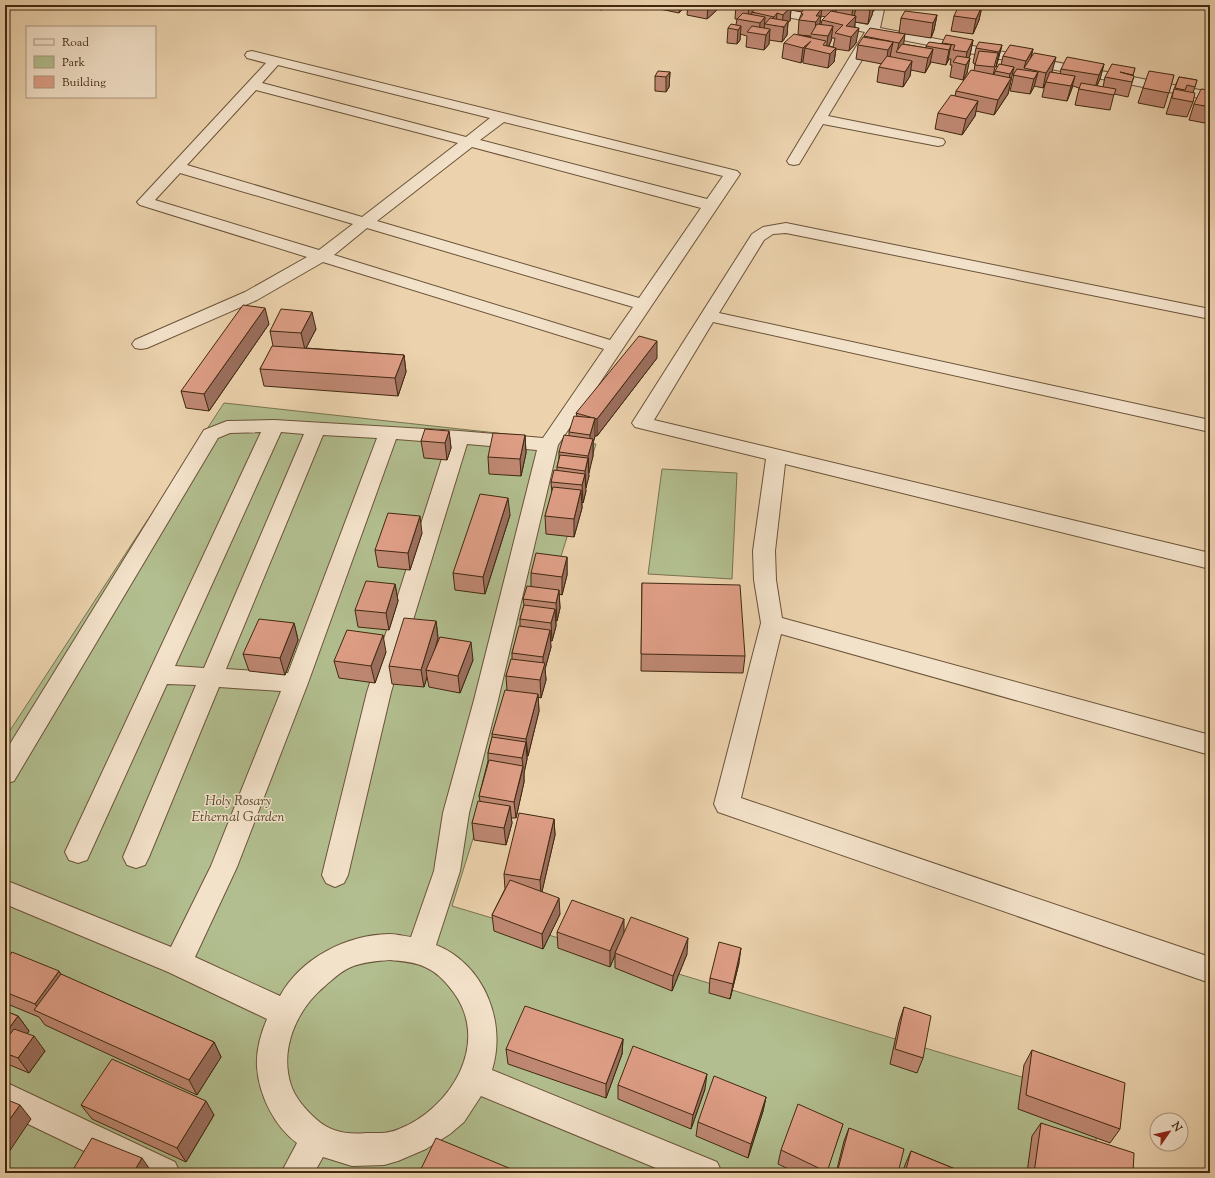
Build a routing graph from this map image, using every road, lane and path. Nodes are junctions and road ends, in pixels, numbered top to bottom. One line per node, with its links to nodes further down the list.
1 (745, 5): 3 (street)
2 (879, 5): 3 (street)
3 (873, 30): 7 (street); 9 (street)
4 (252, 55): 5 (street)
5 (275, 61): 6 (street); 8 (street)
6 (252, 85): 10 (street); 13 (street)
7 (1210, 96)
8 (501, 117): 10 (street); 14 (street)
9 (819, 118): 11 (street); 12 (street)
10 (469, 142): 14 (street); 15 (street)
11 (938, 142)
12 (794, 161)
13 (177, 167): 15 (street); 16 (street)
14 (710, 205): 17 (street)
15 (364, 222): 16 (street); 17 (street)
16 (322, 256): 20 (street); 21 (street)
17 (643, 305): 21 (street)
18 (1210, 314): 19 (street)
19 (708, 316): 23 (street); 28 (street)
20 (141, 344)
21 (615, 347): 27 (street)
22 (274, 426): 24 (street); 31 (street); 35 (street)
23 (1210, 426)
24 (316, 428): 25 (street); 32 (street)
25 (389, 433): 26 (street); 33 (street)
26 (459, 437): 27 (street); 38 (street)
27 (548, 445): 40 (street)
28 (776, 455): 29 (street); 30 (street)
29 (1210, 561)
30 (772, 623): 34 (street); 42 (street)
31 (159, 674): 32 (street); 36 (street)
32 (212, 679): 33 (street); 37 (street)
33 (296, 683): 41 (street)
34 (1210, 745)
35 (5, 774)
36 (78, 852)
37 (136, 857)
38 (334, 876)
39 (5, 892): 41 (street)
40 (420, 951): 43 (street); 44 (street)
41 (178, 963): 43 (street)
42 (1210, 970)
43 (284, 1012): 46 (street)
44 (474, 1078): 46 (street); 49 (street)
45 (5, 1097): 47 (street)
46 (316, 1139): 48 (street)
47 (164, 1173)
48 (297, 1173)
49 (706, 1173)

